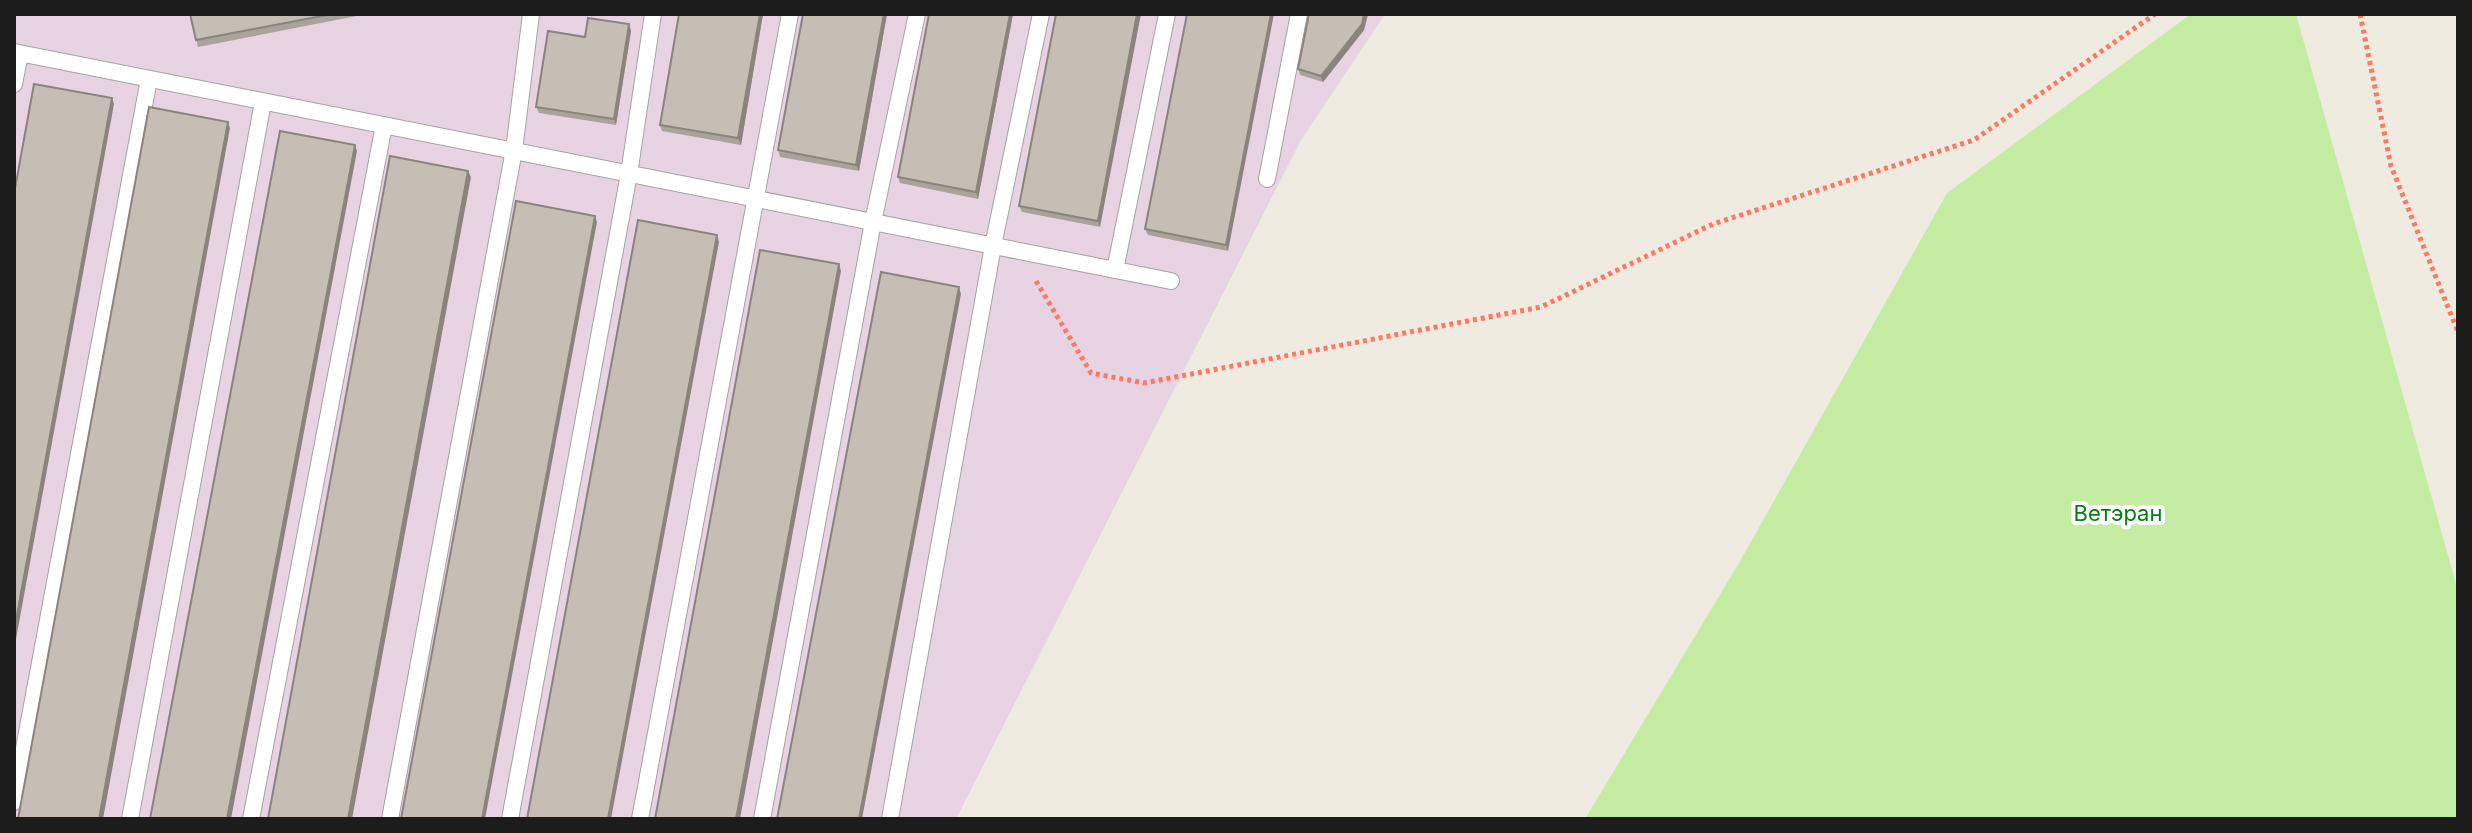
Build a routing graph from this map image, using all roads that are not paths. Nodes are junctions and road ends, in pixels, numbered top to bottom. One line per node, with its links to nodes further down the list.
1 (531, 14): 13 (lane)
2 (653, 14): 14 (lane)
3 (790, 14): 16 (lane)
4 (917, 14): 17 (lane)
5 (1041, 14): 18 (lane)
6 (1167, 14): 19 (lane)
7 (1299, 14): 15 (lane)
8 (17, 53): 9 (lane); 10 (lane)
9 (149, 79): 11 (lane); 21 (lane)
10 (14, 84)
11 (263, 102): 12 (lane); 22 (lane)
12 (384, 125): 13 (lane); 23 (lane)
13 (514, 150): 14 (lane); 24 (lane)
14 (629, 174): 16 (lane); 25 (lane)
15 (1267, 179)
16 (755, 199): 17 (lane); 26 (lane)
17 (873, 222): 18 (lane); 27 (lane)
18 (993, 246): 19 (lane); 28 (lane)
19 (1115, 270): 20 (lane)
20 (1171, 281)
21 (14, 802)
22 (130, 819)
23 (251, 819)
24 (390, 819)
25 (510, 819)
26 (640, 819)
27 (762, 819)
28 (890, 819)

